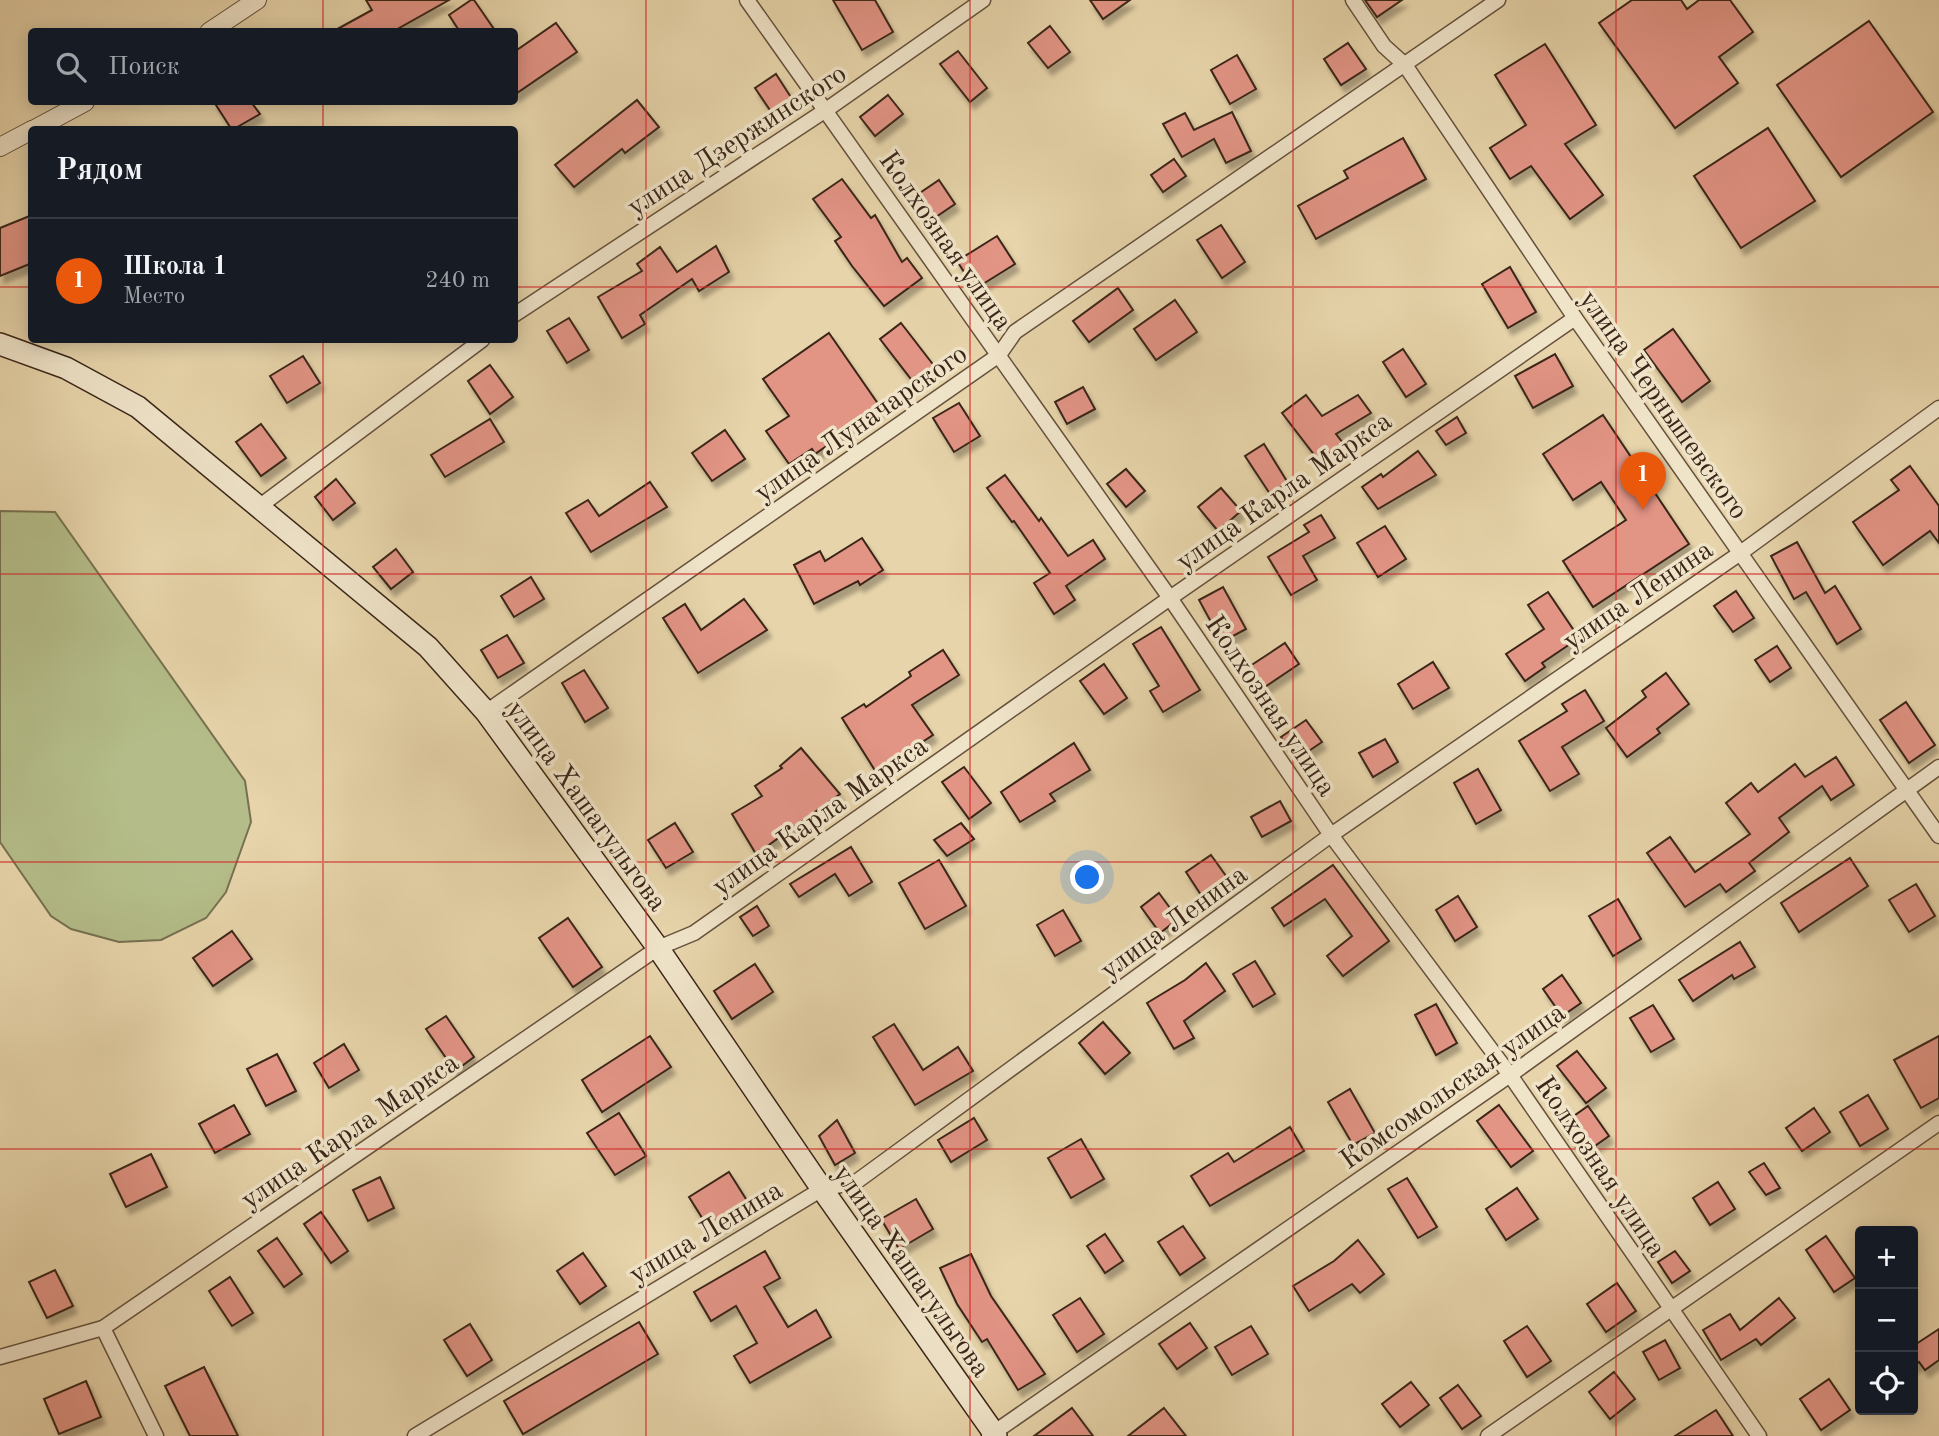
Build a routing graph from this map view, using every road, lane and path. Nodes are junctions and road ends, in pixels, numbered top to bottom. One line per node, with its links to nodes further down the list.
1 (257, 0): 6 (street)
2 (747, 0): 9 (street, Колхозная улица)
3 (983, 0): 9 (street, улица Дзержинского)
4 (1353, 0): 7 (street, улица Чернышевского)
5 (1498, 0): 7 (street, улица Луначарского)
6 (215, 28)
7 (1405, 65): 14 (street, улица Чернышевского); 17 (street, улица Луначарского)
8 (79, 105): 10 (street)
9 (826, 110): 13 (street, улица Дзержинского); 17 (street, Колхозная улица)
10 (40, 126)
11 (28, 132): 12 (street)
12 (0, 148)
13 (518, 312)
14 (1575, 318): 20 (street, улица Чернышевского); 21 (street, улица Карла Маркса)
15 (478, 343): 19 (street)
16 (0, 344): 19 (main road, улица Хашагульгова)
17 (999, 355): 21 (street, Колхозная улица); 22 (street, улица Луначарского)
18 (1939, 408): 20 (street, улица Ленина)
19 (260, 506): 22 (main road, улица Хашагульгова)
20 (1739, 554): 24 (street, улица Чернышевского); 25 (street, улица Ленина)
21 (1170, 598): 25 (street, Колхозная улица); 27 (street, улица Карла Маркса)
22 (486, 712): 27 (main road, улица Хашагульгова)
23 (1939, 767): 24 (street, Комсомольская улица)
24 (1907, 790): 26 (street, улица Чернышевского); 28 (street, Комсомольская улица)
25 (1331, 835): 28 (street, Колхозная улица); 30 (street, улица Ленина)
26 (1939, 836)
27 (658, 948): 30 (main road, улица Хашагульгова); 32 (street, улица Карла Маркса)
28 (1510, 1075): 31 (street, Колхозная улица); 34 (street, Комсомольская улица)
29 (1939, 1123): 31 (street)
30 (822, 1189): 34 (main road, улица Хашагульгова); 36 (street, улица Ленина)
31 (1670, 1309): 37 (street); 38 (street, Колхозная улица)
32 (103, 1328): 33 (street, улица Карла Маркса); 35 (street)
33 (0, 1357)
34 (993, 1435)
35 (156, 1436)
36 (415, 1436)
37 (1488, 1436)
38 (1759, 1436)

